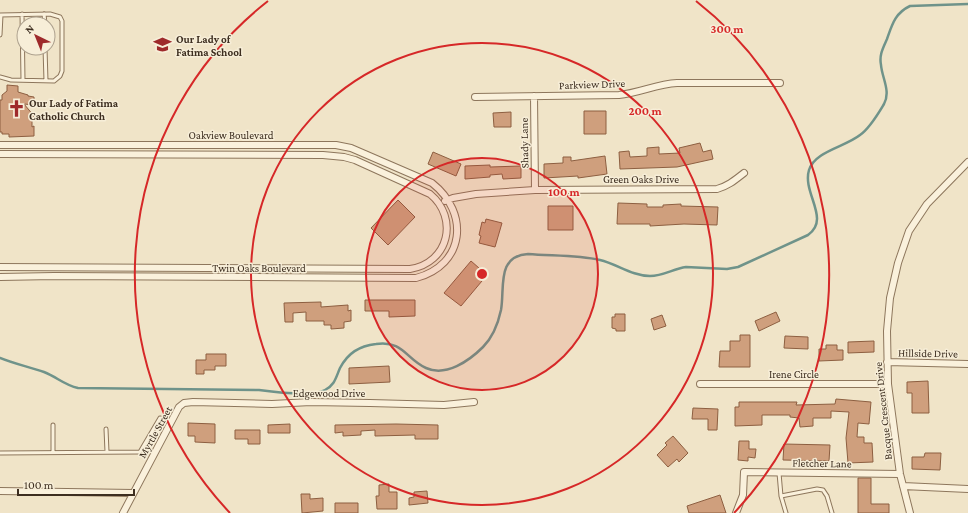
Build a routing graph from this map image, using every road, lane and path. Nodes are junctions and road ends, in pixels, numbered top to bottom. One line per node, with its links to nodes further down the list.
1 (22, 14): 2 (lane); 3 (lane); 7 (lane)
2 (44, 14): 8 (lane)
3 (1, 15): 4 (lane)
4 (0, 35)
5 (45, 56): 8 (lane)
6 (0, 77): 7 (lane)
7 (23, 80): 8 (lane)
8 (46, 81)
9 (780, 83): 10 (street, Parkview Drive)
10 (534, 96): 11 (street, Parkview Drive); 16 (street, Shady Lane)
11 (475, 97)
12 (0, 145): 17 (street, Oakview Boulevard)
13 (0, 154): 18 (street, Oakview Boulevard)
14 (968, 162): 21 (street, Bacque Crescent Drive)
15 (744, 173): 16 (street, Green Oaks Drive)
16 (535, 190): 17 (street, Green Oaks Drive)
17 (448, 200): 18 (street, Green Oaks Drive); 20 (street, Twin Oaks Boulevard)
18 (440, 203): 19 (street, Twin Oaks Boulevard)
19 (0, 267)
20 (0, 277)
21 (887, 362): 22 (street, Hillside Drive); 24 (street, Bacque Crescent Drive)
22 (968, 364)
23 (700, 384): 24 (street, Irene Circle)
24 (888, 384): 34 (street, Bacque Crescent Drive)
25 (474, 402): 26 (street, Edgewood Drive)
26 (184, 403): 27 (street, Myrtle Street)
27 (172, 421): 31 (lane); 38 (street, Myrtle Street)
28 (53, 425): 30 (lane)
29 (106, 429): 31 (lane)
30 (53, 452): 31 (lane); 32 (lane)
31 (107, 452)
32 (0, 453)
33 (779, 472): 34 (street, Fletcher Lane); 39 (lane); 41 (street, Fletcher Lane)
34 (900, 474): 35 (street, Bacque Crescent Drive)
35 (904, 486): 36 (street); 44 (street, Bacque Crescent Drive)
36 (968, 489)
37 (0, 491): 38 (street)
38 (133, 493): 40 (street, Myrtle Street)
39 (781, 496): 42 (lane); 43 (lane)
40 (123, 513)
41 (736, 513)
42 (786, 513)
43 (832, 513)
44 (910, 513)

